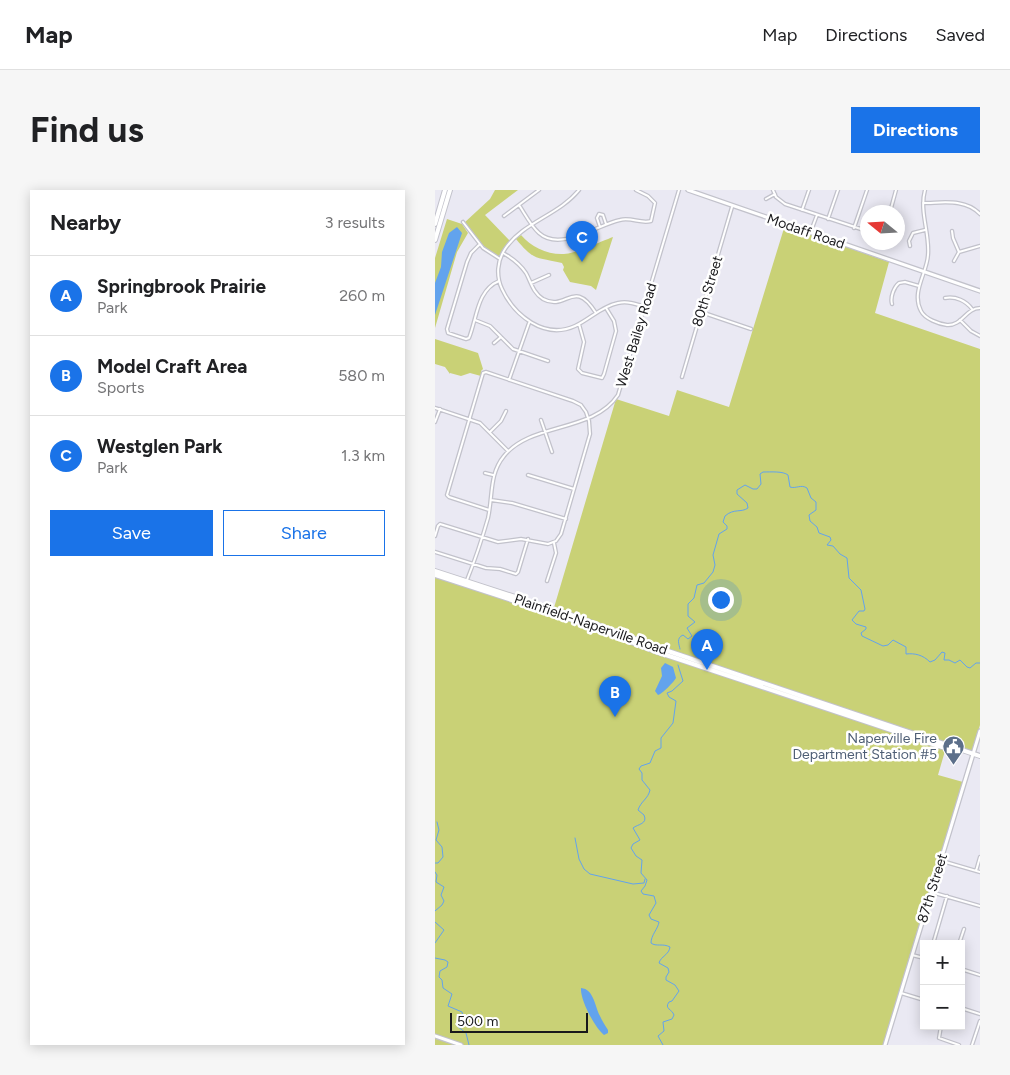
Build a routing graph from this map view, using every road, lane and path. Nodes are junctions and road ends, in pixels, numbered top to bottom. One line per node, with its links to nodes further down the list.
1 (445, 190): 26 (main road)
2 (450, 190): 35 (main road)
3 (539, 190): 17 (street)
4 (579, 190): 27 (street)
5 (636, 190): 28 (street)
6 (679, 190): 51 (street, West Bailey Road)
7 (688, 190): 19 (street, Modaff Road)
8 (773, 190): 14 (street)
9 (809, 190): 20 (street)
10 (838, 190): 24 (street)
11 (867, 190): 30 (street)
12 (896, 190): 18 (street)
13 (925, 190): 16 (street)
14 (775, 194): 15 (street); 20 (street)
15 (766, 199)
16 (923, 202): 21 (street); 32 (street)
17 (519, 205): 23 (street); 27 (street)
18 (892, 205)
19 (733, 206): 34 (street, Modaff Road); 55 (street, 80th Street)
20 (802, 210): 22 (street)
21 (980, 214)
22 (817, 215): 24 (street); 34 (street)
23 (504, 216)
24 (828, 219): 30 (street)
25 (463, 222): 36 (street)
26 (435, 224)
27 (532, 225): 29 (street); 39 (street)
28 (606, 225): 29 (street); 29 (street)
29 (600, 227)
30 (854, 228): 31 (street)
31 (860, 230)
32 (926, 230): 37 (street); 43 (street)
33 (952, 231): 40 (street)
34 (811, 232): 43 (street, Modaff Road)
35 (435, 240)
36 (479, 245): 41 (street); 57 (street)
37 (910, 246)
38 (980, 246): 40 (street)
39 (503, 252): 41 (street); 46 (street)
40 (959, 252): 42 (street)
41 (500, 259): 45 (street)
42 (954, 261)
43 (924, 272): 47 (street); 48 (street, Modaff Road)
44 (549, 275): 46 (street)
45 (499, 281): 57 (street); 59 (street)
46 (531, 283): 56 (street)
47 (919, 286): 50 (street); 58 (street)
48 (980, 291)
49 (945, 298): 54 (street)
50 (893, 304)
51 (645, 307): 52 (street); 72 (street, West Bailey Road)
52 (606, 308): 56 (street); 60 (street)
53 (980, 308): 54 (street)
54 (972, 309): 58 (street)
55 (701, 312): 61 (street); 67 (street, 80th Street)
56 (596, 314): 60 (street)
57 (475, 320): 63 (street)
58 (960, 320): 62 (street)
59 (529, 322): 60 (street); 65 (street)
60 (579, 324)
61 (751, 329)
62 (980, 336)
63 (501, 337): 64 (street); 65 (street)
64 (494, 343)
65 (519, 351): 66 (street); 68 (street)
66 (548, 361)
67 (682, 377)
68 (509, 380): 72 (street); 73 (street)
69 (435, 408): 70 (street)
70 (440, 409): 73 (street); 75 (street)
71 (506, 411): 76 (street)
72 (588, 418): 77 (street, West Bailey Road); 83 (street)
73 (470, 419): 76 (street); 85 (street)
74 (541, 420): 77 (street)
75 (435, 422)
76 (490, 432): 78 (street)
77 (545, 433): 78 (street, West Bailey Road); 79 (street)
78 (508, 451): 81 (street, West Bailey Road)
79 (552, 452)
80 (485, 473): 81 (street)
81 (493, 475): 84 (street, West Bailey Road)
82 (528, 475): 83 (street)
83 (574, 489): 86 (street)
84 (491, 500): 85 (street, West Bailey Road); 86 (street)
85 (489, 510): 88 (street, West Bailey Road)
86 (566, 519): 90 (street)
87 (435, 536): 88 (street)
88 (482, 537): 89 (street); 92 (street, West Bailey Road)
89 (528, 540): 90 (street); 92 (street)
90 (554, 543): 94 (street)
91 (435, 552): 92 (street)
92 (473, 564): 95 (street, West Bailey Road)
93 (435, 573): 95 (main road, Plainfield-Naperville Road)
94 (547, 582)
95 (466, 583): 97 (main road, Plainfield-Naperville Road)
96 (980, 730): 97 (street, 87th Street)
97 (973, 754): 98 (main road, Plainfield-Naperville Road); 100 (street, 87th Street)
98 (980, 756)
99 (980, 857): 101 (street)
100 (941, 861): 101 (street); 103 (street, 87th Street)
101 (976, 871): 102 (street)
102 (980, 872)
103 (931, 892): 104 (street); 109 (street, 87th Street)
104 (947, 896): 105 (street); 107 (street)
105 (980, 906)
106 (963, 929): 108 (street)
107 (934, 940)
108 (960, 940)
109 (912, 955): 110 (street); 113 (street, 87th Street)
110 (920, 957)
111 (965, 970): 112 (street)
112 (980, 974)
113 (901, 993): 114 (street); 121 (street, 87th Street)
114 (920, 999)
115 (965, 1009): 116 (street)
116 (980, 1014)
117 (980, 1021): 123 (street)
118 (940, 1030): 122 (street)
119 (435, 1036): 120 (street)
120 (461, 1045)
121 (885, 1045)
122 (959, 1045)
123 (972, 1045)

